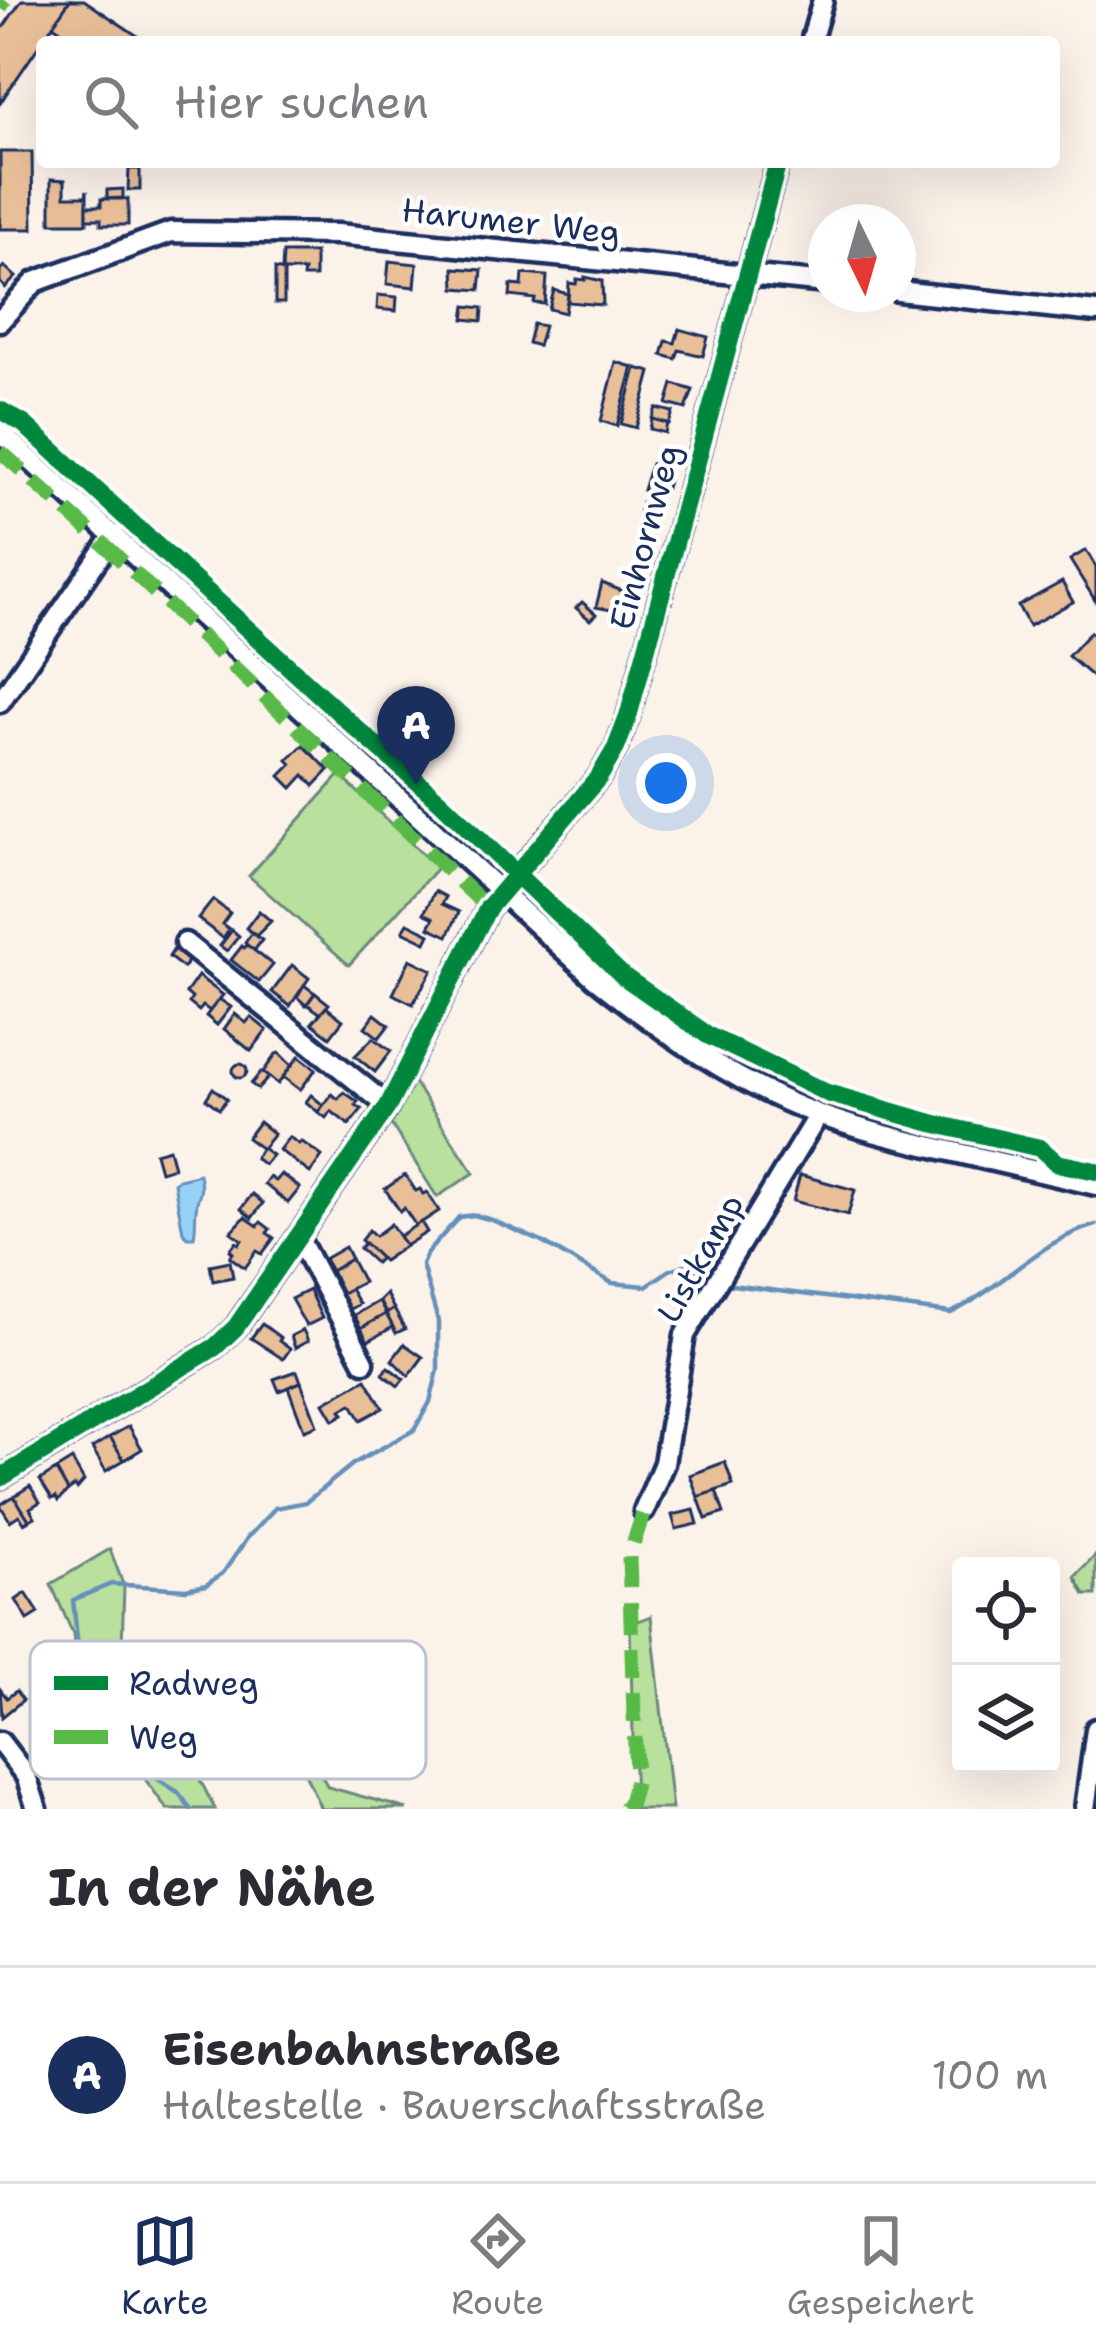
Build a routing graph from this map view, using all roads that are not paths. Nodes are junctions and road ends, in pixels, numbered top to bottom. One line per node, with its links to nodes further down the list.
1 (823, 0): 2 (street)
2 (813, 36)
3 (776, 168): 4 (street, Einhornweg)
4 (748, 274): 5 (street, Harumer Weg); 8 (street, Harumer Weg); 12 (street, Einhornweg)
5 (808, 281)
6 (916, 293): 7 (street)
7 (1096, 312)
8 (0, 321)
9 (0, 432): 10 (street)
10 (114, 535): 11 (street); 12 (street)
11 (0, 702)
12 (499, 892): 14 (street, Einhornweg); 15 (street)
13 (184, 943): 14 (street)
14 (388, 1106): 17 (street, Einhornweg)
15 (818, 1114): 16 (street); 20 (street, Listkamp)
16 (1096, 1185)
17 (298, 1237): 18 (street); 19 (street, Einhornweg)
18 (364, 1363)
19 (0, 1478)
20 (644, 1511)
21 (1096, 1729): 24 (street)
22 (0, 1742): 23 (street)
23 (37, 1809)
24 (1085, 1809)

